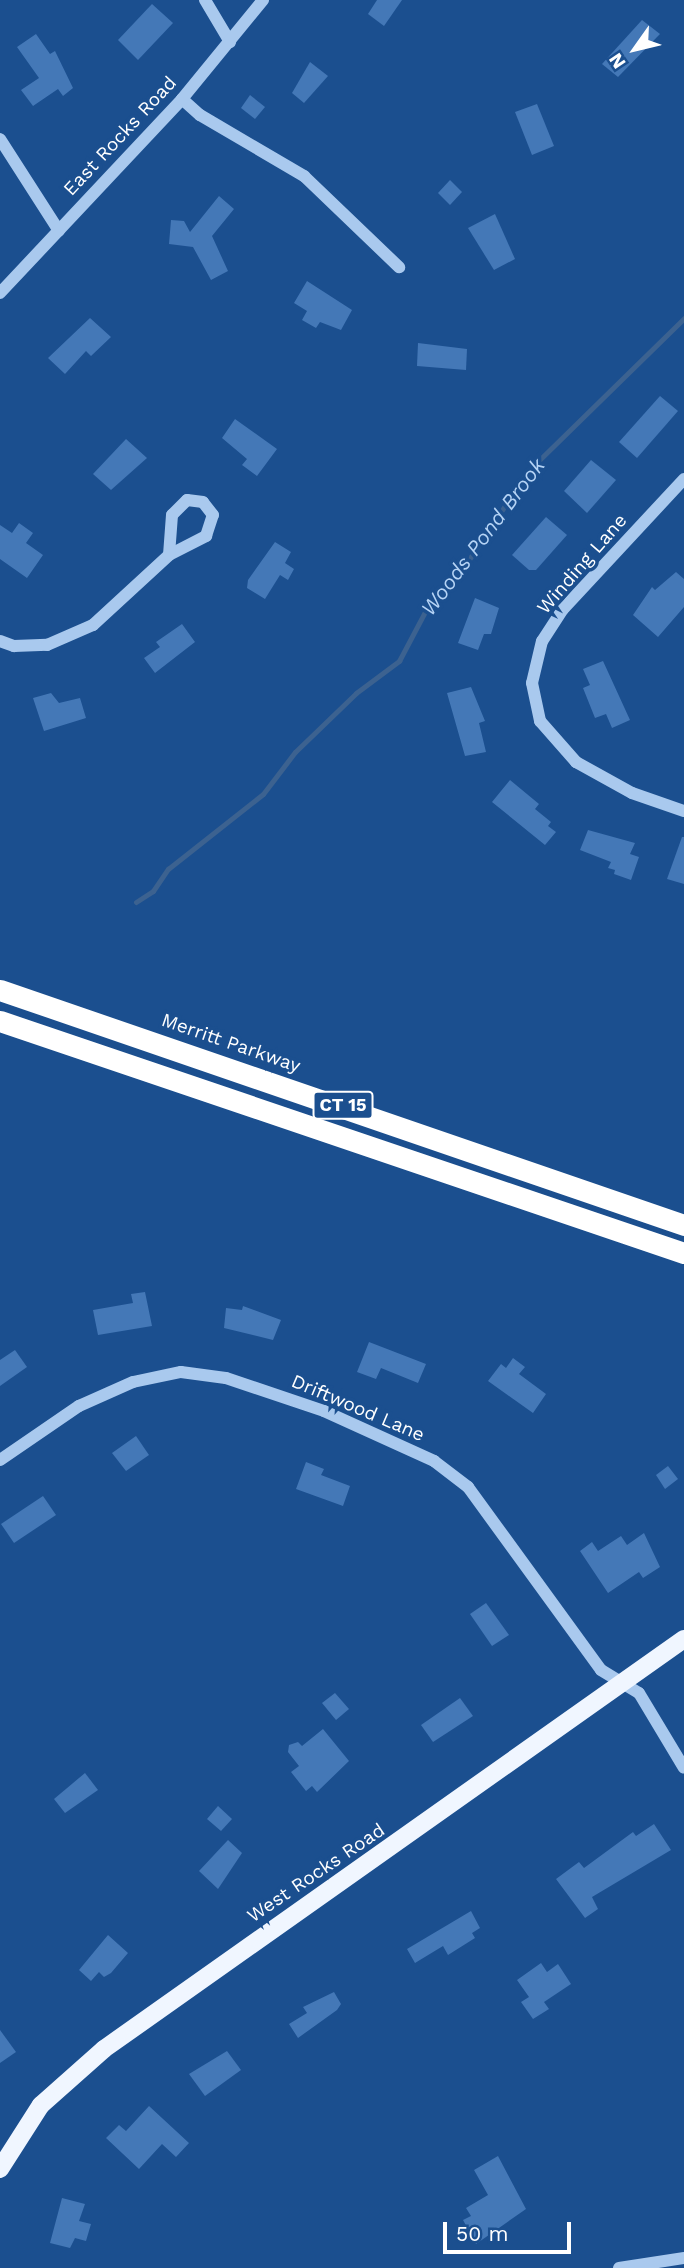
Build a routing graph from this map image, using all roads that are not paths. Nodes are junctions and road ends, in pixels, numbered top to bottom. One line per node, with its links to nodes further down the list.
1 (205, 0): 3 (street)
2 (263, 0): 3 (street, East Rocks Road)
3 (230, 42): 4 (street, East Rocks Road)
4 (182, 99): 6 (street, East Rocks Road); 7 (street)
5 (0, 139): 6 (street)
6 (59, 231): 8 (street, East Rocks Road)
7 (399, 267)
8 (0, 293)
9 (684, 479): 12 (street, Winding Lane)
10 (169, 555): 10 (street); 11 (street)
11 (0, 641)
12 (684, 811)
13 (0, 990): 15 (highway, Merritt Parkway / CT 15)
14 (0, 1021): 16 (highway, CT 15)
15 (684, 1225)
16 (684, 1253)
17 (0, 1460): 19 (street, Driftwood Lane)
18 (684, 1639): 19 (main road, West Rocks Road)
19 (621, 1683): 20 (street, Driftwood Lane); 21 (main road, West Rocks Road)
20 (684, 1768)
21 (0, 2169)
22 (684, 2258): 23 (street)
23 (619, 2268)

